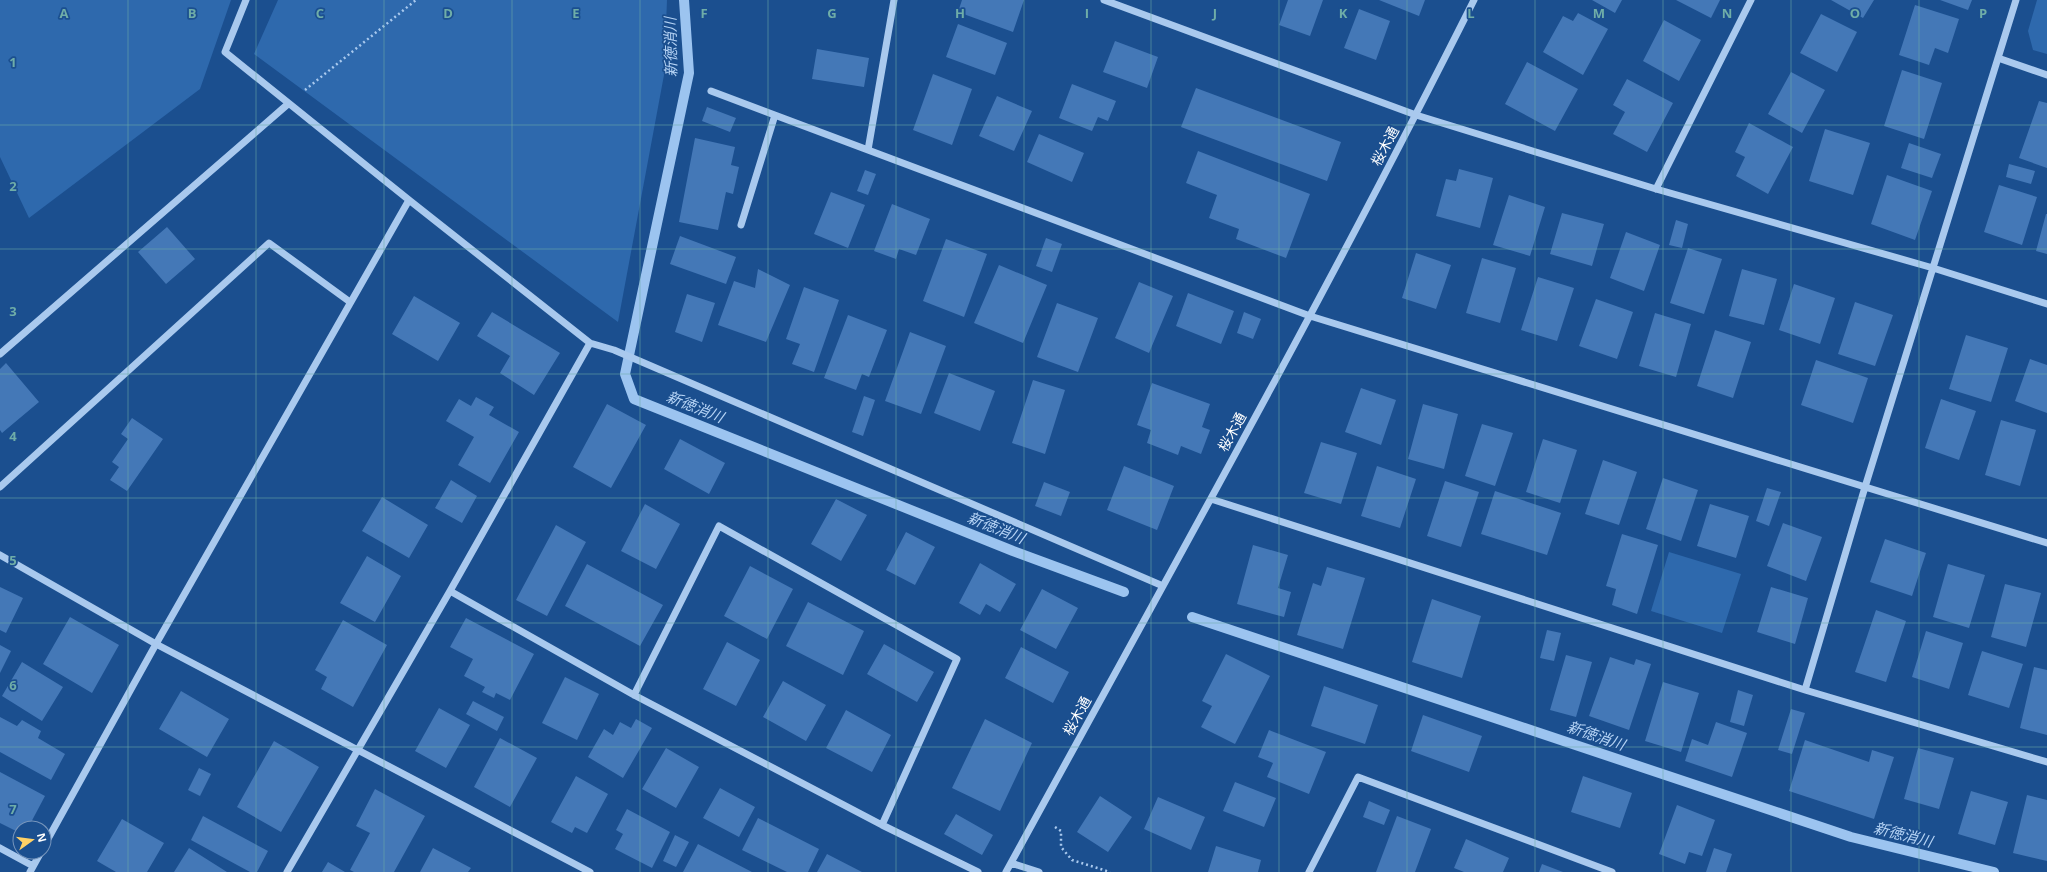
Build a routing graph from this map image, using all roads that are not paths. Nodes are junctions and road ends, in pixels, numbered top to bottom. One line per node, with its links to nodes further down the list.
1 (246, 0): 10 (street)
2 (894, 0): 13 (street)
3 (1104, 0): 12 (street)
4 (1474, 0): 12 (street, 桜木通)
5 (1751, 0): 14 (street)
6 (2016, 0): 7 (street)
7 (1998, 58): 8 (street); 17 (street)
8 (2047, 75)
9 (711, 91): 11 (street)
10 (288, 104): 15 (street); 22 (street)
11 (775, 115): 13 (street); 16 (street)
12 (1416, 115): 14 (street); 20 (street, 桜木通)
13 (868, 150): 20 (street)
14 (1656, 189): 17 (street)
15 (408, 200): 18 (street); 21 (street)
16 (741, 225)
17 (1933, 268): 19 (street); 24 (street)
18 (350, 302): 23 (street); 30 (street)
19 (2047, 304)
20 (1310, 316): 24 (street); 25 (street, 桜木通)
21 (590, 343): 28 (street); 29 (street)
22 (0, 354)
23 (0, 487)
24 (1865, 487): 26 (street); 31 (street)
25 (1211, 498): 28 (street, 桜木通); 31 (street)
26 (2047, 543)
27 (0, 555): 30 (street)
28 (1163, 586): 39 (street, 桜木通)
29 (450, 591): 32 (street); 33 (street)
30 (156, 644): 33 (street); 36 (street)
31 (1805, 690): 34 (street)
32 (634, 695): 35 (street); 35 (street)
33 (358, 749): 41 (street); 42 (street)
34 (2047, 762)
35 (882, 825): 43 (street)
36 (52, 832)
37 (0, 848): 40 (street)
38 (36, 860): 40 (street)
39 (1011, 863): 44 (street, 桜木通); 45 (street)
40 (31, 869)
41 (287, 872)
42 (590, 872)
43 (978, 872)
44 (1006, 872)
45 (1039, 872)
46 (1309, 872): 47 (street)
47 (1612, 872)

